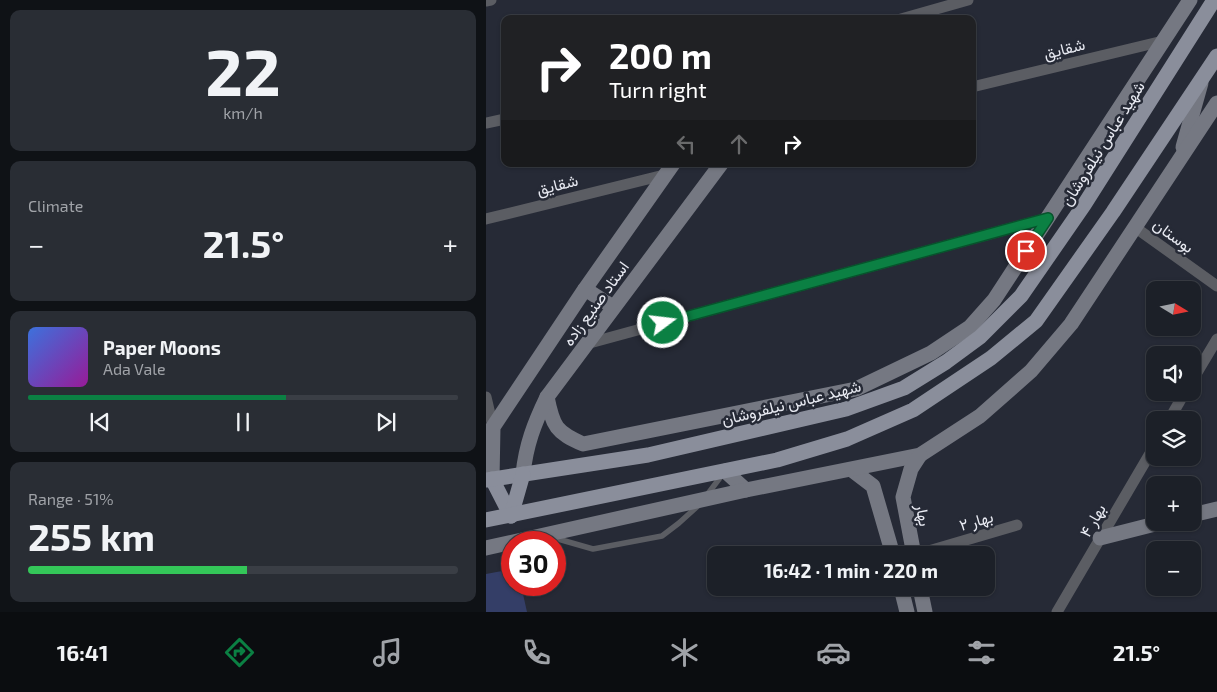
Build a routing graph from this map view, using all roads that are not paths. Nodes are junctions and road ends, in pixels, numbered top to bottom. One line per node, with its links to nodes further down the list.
1 (491, 0): 5 (street)
2 (968, 0): 6 (street)
3 (1190, 0): 7 (street)
4 (1214, 0): 18 (main road, شهید عباس نیلفروشان)
5 (486, 2)
6 (915, 15)
7 (1163, 41): 10 (street, شقایق); 15 (street)
8 (1217, 56): 9 (main road)
9 (1202, 78): 14 (street); 35 (main road)
10 (976, 86)
11 (1217, 103): 14 (street)
12 (501, 120): 13 (street)
13 (486, 124)
14 (1180, 161): 21 (street)
15 (1083, 164): 18 (street); 19 (street)
16 (719, 167): 24 (street, استاد صنیع زاده)
17 (668, 169): 20 (street, شقایق); 23 (street, استاد صنیع زاده)
18 (1103, 175): 32 (main road, شهید عباس نیلفروشان)
19 (1048, 218): 26 (street); 30 (street)
20 (486, 219)
21 (1136, 228): 22 (street, بوستان); 33 (street)
22 (1217, 286)
23 (584, 289): 24 (street); 31 (street, استاد صنیع زاده)
24 (613, 307): 26 (street, استاد صنیع زاده)
25 (1217, 339): 27 (street)
26 (586, 344): 29 (street, استاد صنیع زاده)
27 (1201, 366)
28 (486, 396): 31 (street)
29 (547, 397): 30 (street); 37 (street, استاد صنیع زاده)
30 (662, 429): 32 (street)
31 (489, 431): 38 (street)
32 (666, 450): 37 (main road, شهید عباس نیلفروشان)
33 (920, 455): 36 (street); 52 (street, بهار)
34 (1146, 460): 48 (street, بهار ۴)
35 (726, 470): 39 (street); 40 (lane); 43 (main road)
36 (852, 470): 39 (street); 51 (street)
37 (523, 474): 38 (main road, شهید عباس نیلفروشان); 43 (main road)
38 (489, 480): 43 (main road)
39 (746, 490): 40 (street)
40 (703, 501): 47 (street); 49 (lane)
41 (1217, 509): 42 (street)
42 (1201, 513)
43 (511, 516): 44 (main road)
44 (486, 520)
45 (1017, 525): 53 (street, بهار ۲)
46 (1146, 526): 48 (street)
47 (565, 531)
48 (1100, 538): 59 (street, بهار ۴)
49 (566, 543)
50 (501, 545): 54 (street)
51 (890, 546)
52 (912, 546)
53 (945, 546)
54 (486, 548)
55 (903, 596): 57 (street)
56 (922, 596): 58 (street)
57 (907, 612)
58 (925, 612)
59 (1057, 612)

